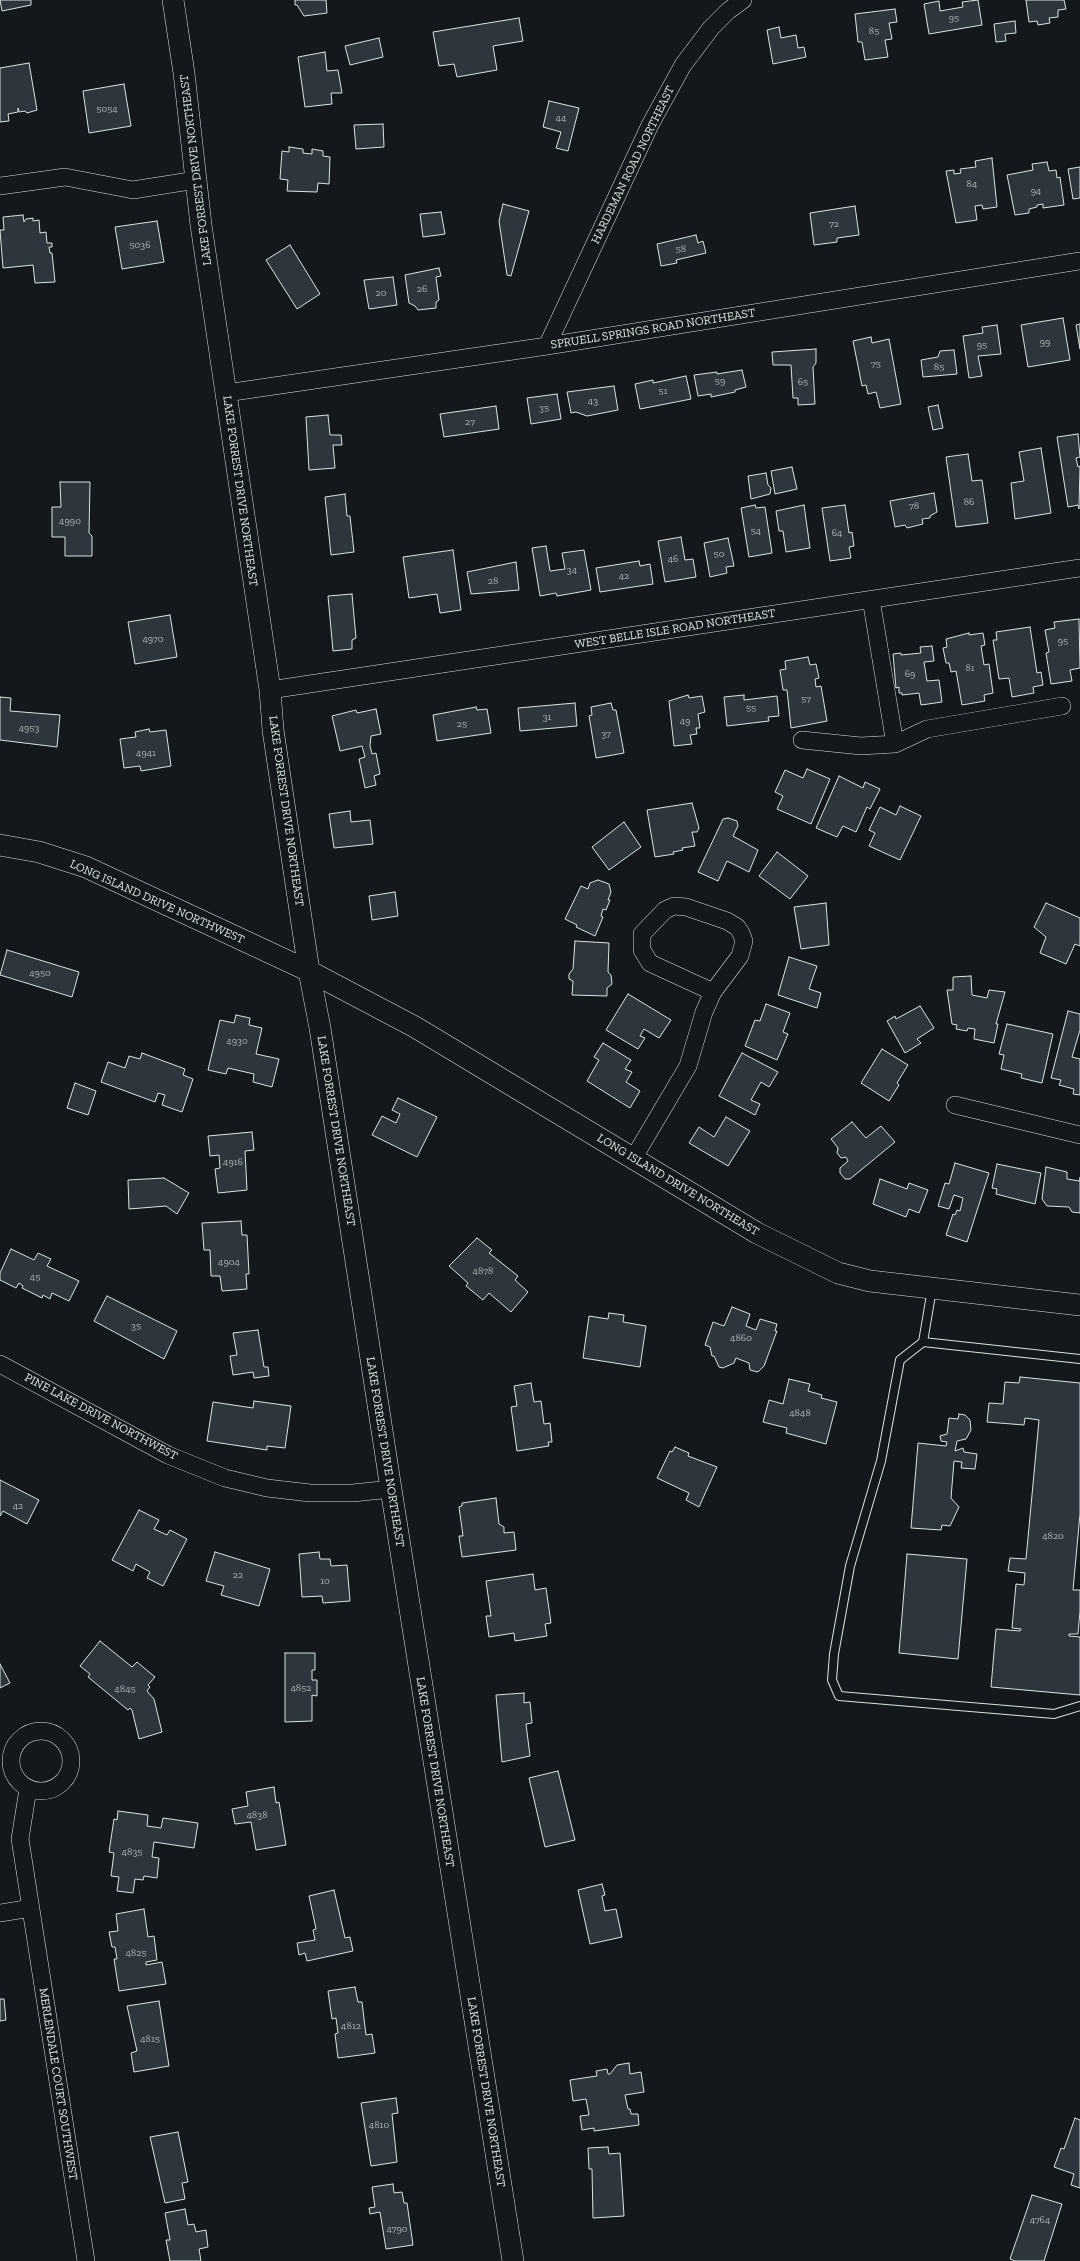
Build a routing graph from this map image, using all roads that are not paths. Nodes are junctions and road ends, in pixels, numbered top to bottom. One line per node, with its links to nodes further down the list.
1 (173, 0): 3 (street, LAKE FORREST DRIVE NORTHEAST)
2 (743, 0): 6 (street, HARDEMAN ROAD NORTHEAST)
3 (196, 180): 4 (street); 7 (street, LAKE FORREST DRIVE NORTHEAST)
4 (0, 186)
5 (1080, 260): 6 (street, SPRUELL SPRINGS ROAD NORTHEAST)
6 (547, 346): 7 (street, SPRUELL SPRINGS ROAD NORTHEAST)
7 (226, 393): 10 (street, LAKE FORREST DRIVE NORTHEAST)
8 (1080, 568): 9 (street, WEST BELLE ISLE ROAD NORTHEAST)
9 (871, 599): 10 (street, WEST BELLE ISLE ROAD NORTHEAST); 13 (street)
10 (270, 690): 15 (street, LAKE FORREST DRIVE NORTHEAST)
11 (1062, 706): 13 (street)
12 (802, 740): 13 (street)
13 (895, 744)
14 (0, 845): 15 (street, LONG ISLAND DRIVE NORTHWEST)
15 (309, 971): 19 (street, LONG ISLAND DRIVE NORTHEAST); 25 (street, LAKE FORREST DRIVE NORTHEAST)
16 (713, 992): 16 (street); 19 (street)
17 (955, 1105): 18 (street)
18 (1080, 1135)
19 (634, 1158): 20 (street, LONG ISLAND DRIVE NORTHEAST)
20 (932, 1289): 21 (street, LONG ISLAND DRIVE NORTHEAST); 22 (lane)
21 (1080, 1305)
22 (923, 1342): 23 (lane); 26 (lane)
23 (1080, 1359)
24 (0, 1364): 25 (street, PINE LAKE DRIVE NORTHWEST)
25 (391, 1488): 31 (street, LAKE FORREST DRIVE NORTHEAST)
26 (1080, 1706)
27 (28, 1789): 28 (street, MERLENDALE COURT SOUTHWEST)
28 (31, 1908): 29 (street); 30 (street, MERLENDALE COURT SOUTHWEST)
29 (0, 1913)
30 (86, 2261)
31 (513, 2261)

